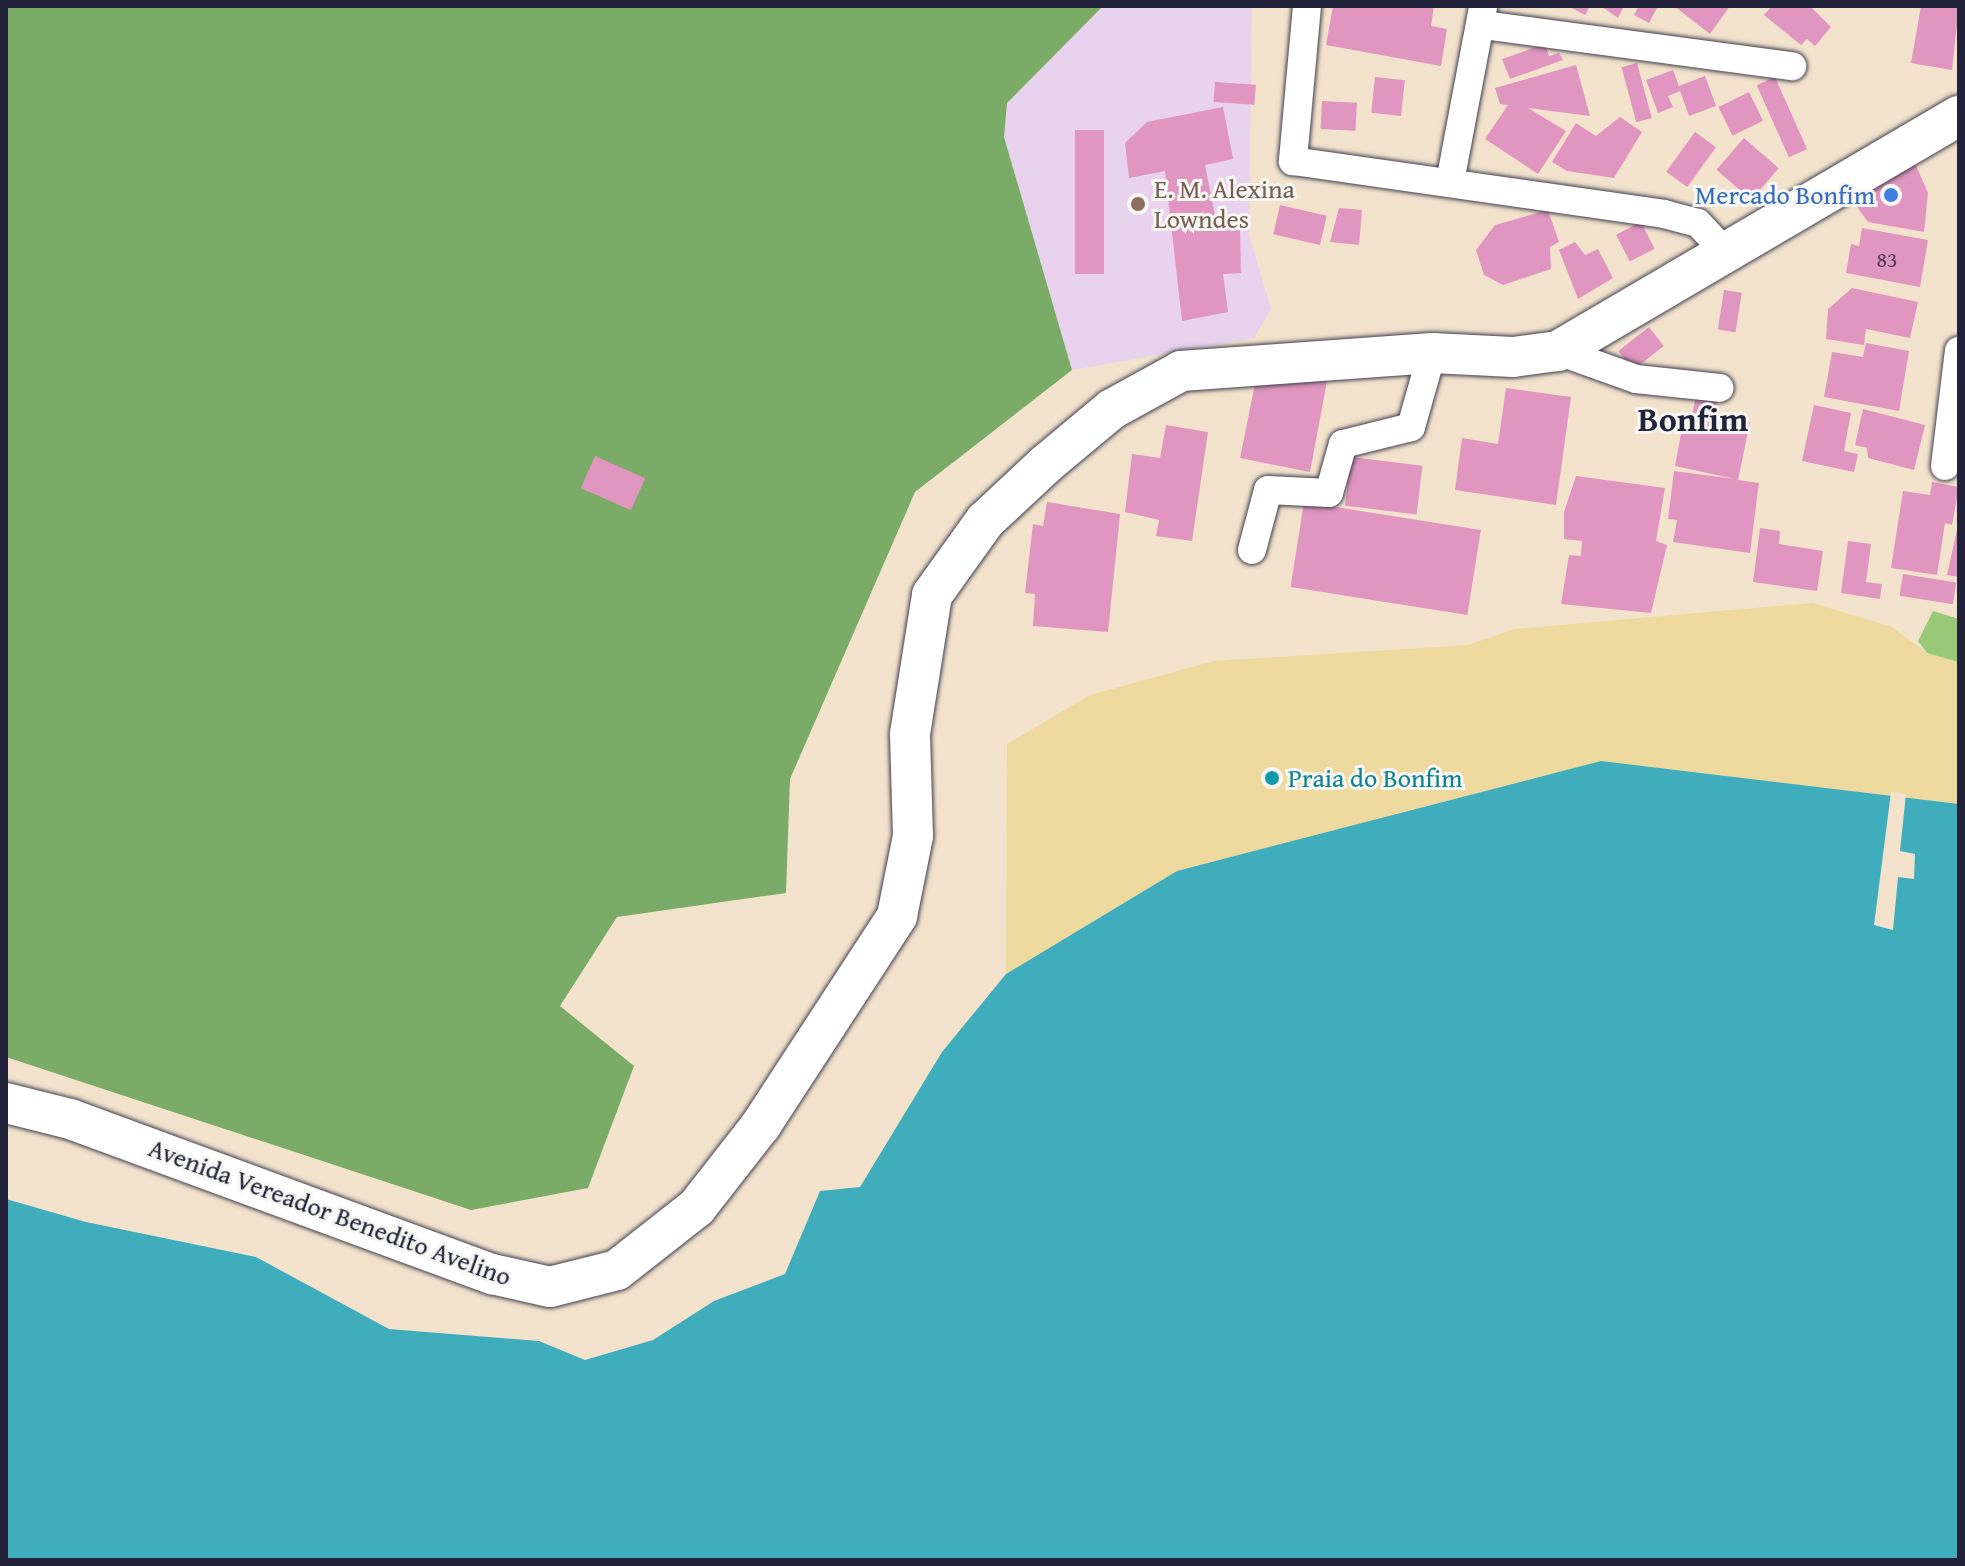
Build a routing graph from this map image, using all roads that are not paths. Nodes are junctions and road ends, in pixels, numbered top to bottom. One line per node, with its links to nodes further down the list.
1 (1307, 6): 5 (street)
2 (1483, 15): 3 (street); 5 (street)
3 (1792, 66)
4 (1959, 116): 6 (main road, Avenida Vereador Benedito Avelino)
5 (1450, 182): 6 (street)
6 (1726, 253): 7 (main road, Avenida Vereador Benedito Avelino)
7 (1558, 351): 9 (main road, Avenida Vereador Benedito Avelino); 10 (street)
8 (1959, 351): 11 (street)
9 (1432, 353): 12 (street); 13 (main road, Avenida Vereador Benedito Avelino)
10 (1720, 388)
11 (1945, 466)
12 (1252, 550)
13 (6, 1103)

